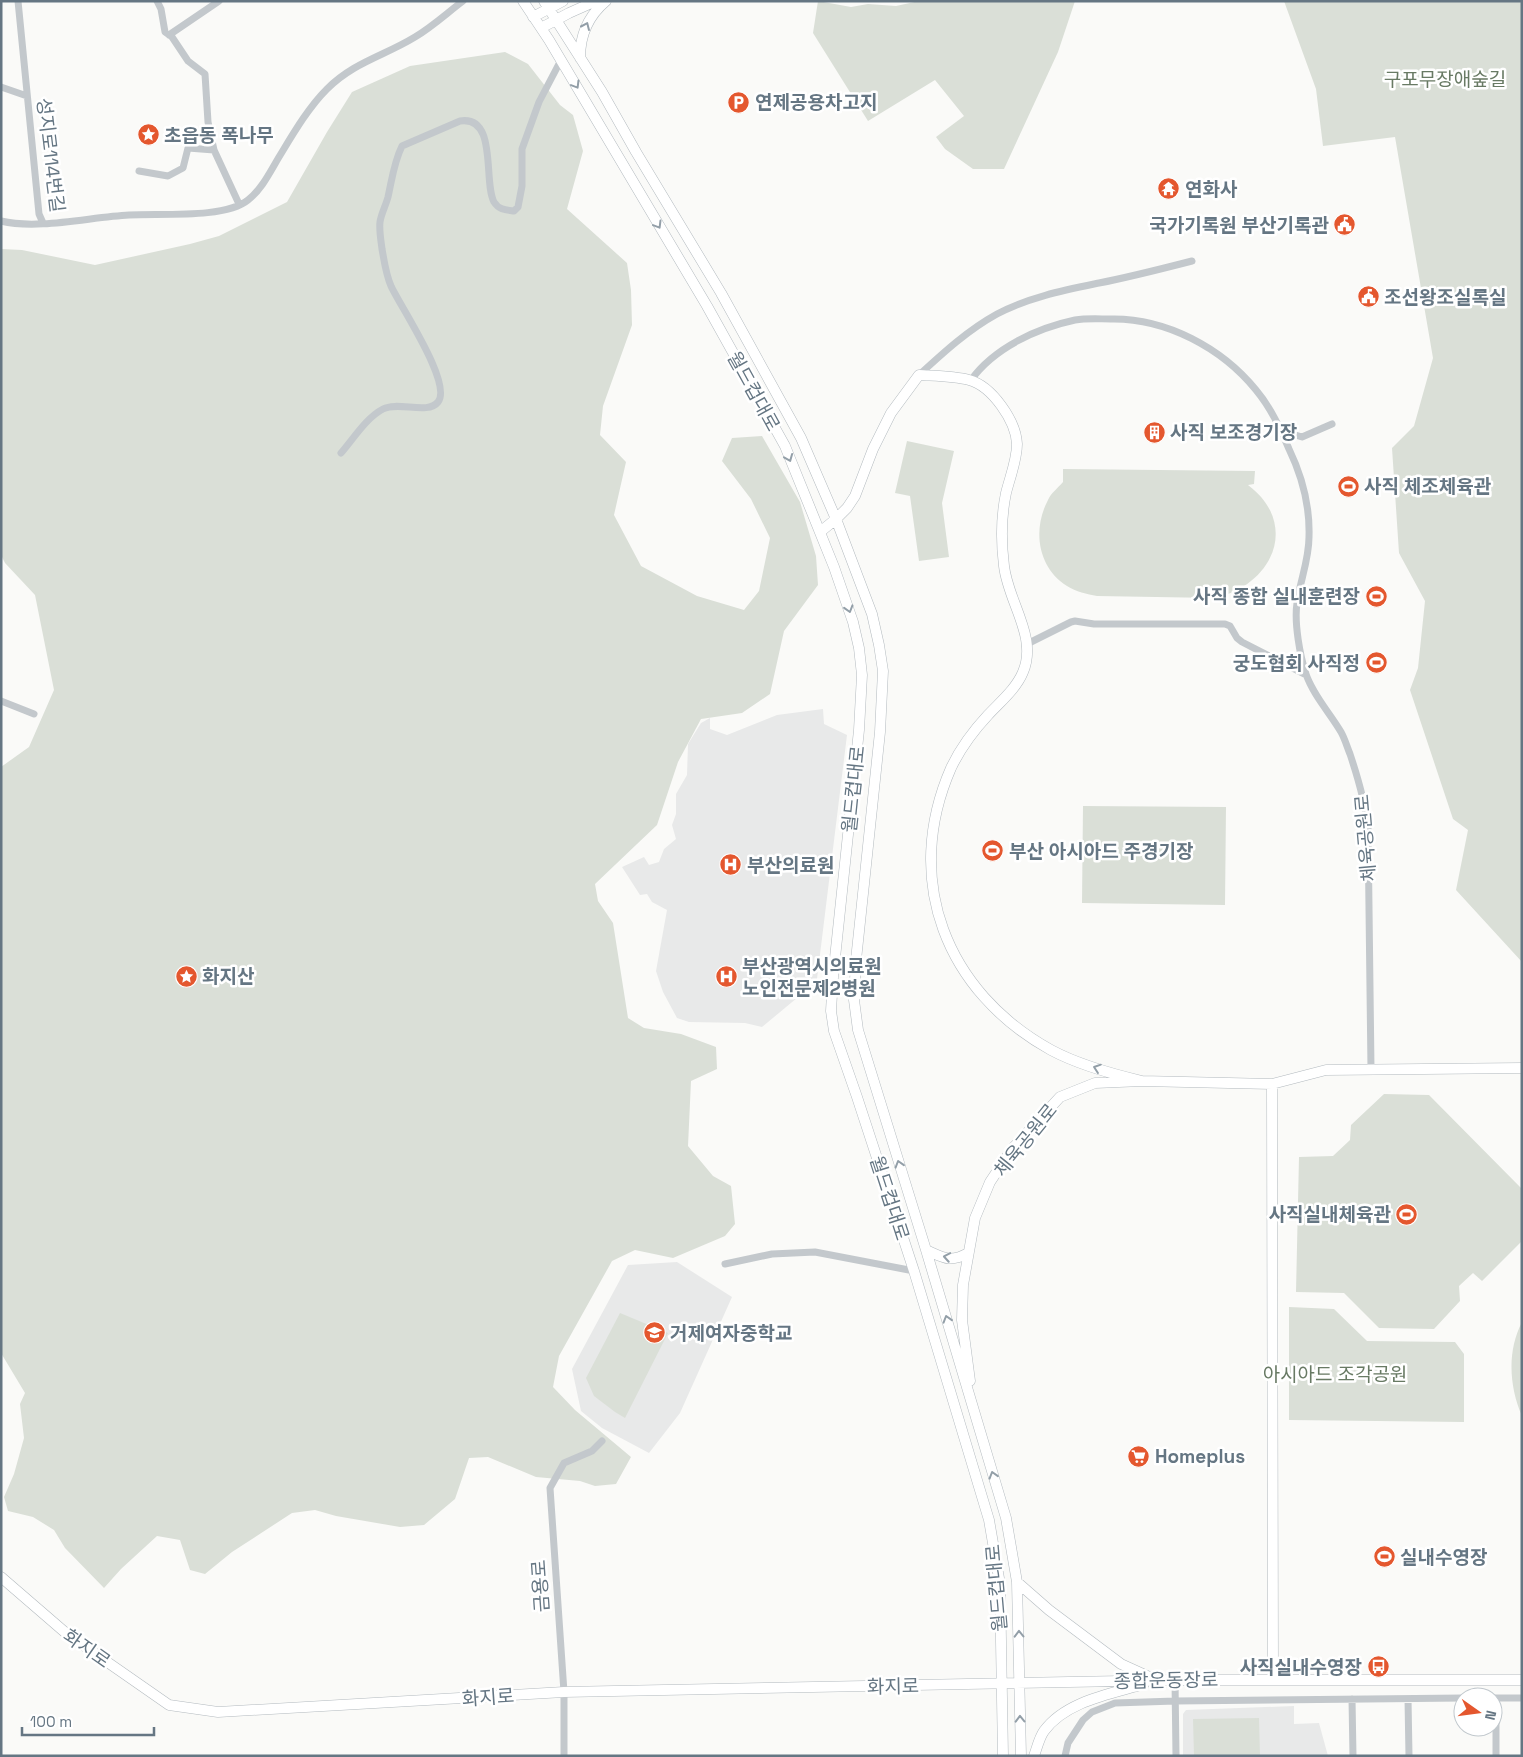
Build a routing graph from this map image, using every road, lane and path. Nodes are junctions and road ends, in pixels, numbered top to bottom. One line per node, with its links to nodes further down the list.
1 (18, 1): 17 (street, 성지로114번길)
2 (157, 1): 13 (street)
3 (219, 1): 13 (street)
4 (463, 1): 20 (street)
5 (523, 1): 10 (main road, 월드컵대로)
6 (563, 1): 9 (main road)
7 (596, 1): 11 (main road)
8 (606, 1): 14 (main road, one-way to 8)
9 (546, 5): 10 (main road); 11 (main road, 월드컵대로)
10 (533, 17): 12 (main road, 월드컵대로)
11 (556, 20): 12 (main road); 14 (main road, 월드컵대로)
12 (541, 28): 15 (main road, 월드컵대로)
13 (169, 35): 18 (street)
14 (580, 58): 29 (main road, 월드컵대로)
15 (561, 60): 28 (street); 30 (main road, 월드컵대로, one-way to 30)
16 (1, 87): 17 (street)
17 (27, 96): 22 (street, 성지로114번길)
18 (214, 150): 19 (street); 20 (street)
19 (139, 171)
20 (240, 204): 22 (street)
21 (1, 221): 22 (street)
22 (43, 224)
23 (1192, 261): 24 (street)
24 (919, 375): 25 (main road); 29 (main road)
25 (971, 380): 27 (street, 체육공원로); 31 (main road)
26 (1332, 424): 27 (street)
27 (1282, 431): 32 (street, 체육공원로)
28 (341, 453)
29 (836, 519): 30 (main road); 39 (main road, 월드컵대로, one-way to 29)
30 (820, 532): 42 (main road, 월드컵대로, one-way to 42)
31 (1027, 644): 32 (street); 37 (main road, one-way to 31)
32 (1306, 675): 36 (street, 체육공원로)
33 (1, 700): 34 (street)
34 (34, 714)
35 (1522, 1068): 36 (main road, 체육공원로)
36 (1371, 1069): 38 (main road, 체육공원로)
37 (1142, 1081): 38 (main road, 체육공원로); 40 (main road, 체육공원로)
38 (1272, 1084): 47 (main road)
39 (926, 1250): 40 (main road, one-way to 39); 43 (main road, 월드컵대로, one-way to 39)
40 (968, 1253): 43 (main road, 체육공원로)
41 (725, 1264): 42 (street)
42 (914, 1271): 52 (main road, 월드컵대로)
43 (972, 1404): 46 (main road, 월드컵대로, one-way to 43)
44 (602, 1441): 53 (street, 금용로)
45 (1, 1577): 53 (main road, 화지로)
46 (1017, 1582): 48 (main road); 51 (main road, 월드컵대로, one-way to 46)
47 (1273, 1679): 49 (main road, 종합운동장로); 50 (main road, 종합운동장로)
48 (1157, 1680): 49 (main road, 종합운동장로); 51 (main road, 종합운동장로); 64 (main road)
49 (1175, 1680): 59 (street)
50 (1522, 1680)
51 (1020, 1683): 52 (main road, 화지로); 63 (main road, 월드컵대로, one-way to 51)
52 (1002, 1684): 53 (main road, 화지로); 62 (main road, 월드컵대로)
53 (564, 1692): 61 (street, 금용로)
54 (1453, 1698): 58 (street, 종합운동장로)
55 (1503, 1698): 56 (street)
56 (1522, 1698)
57 (1352, 1699): 58 (street, 종합운동장로); 59 (street, 종합운동장로); 67 (street)
58 (1408, 1699): 68 (street)
59 (1175, 1701): 65 (street, 종합운동장로); 66 (street)
60 (1496, 1737): 69 (street)
61 (564, 1756)
62 (1003, 1756)
63 (1021, 1756)
64 (1034, 1756)
65 (1065, 1756)
66 (1176, 1756)
67 (1352, 1756)
68 (1409, 1756)
69 (1496, 1756)

